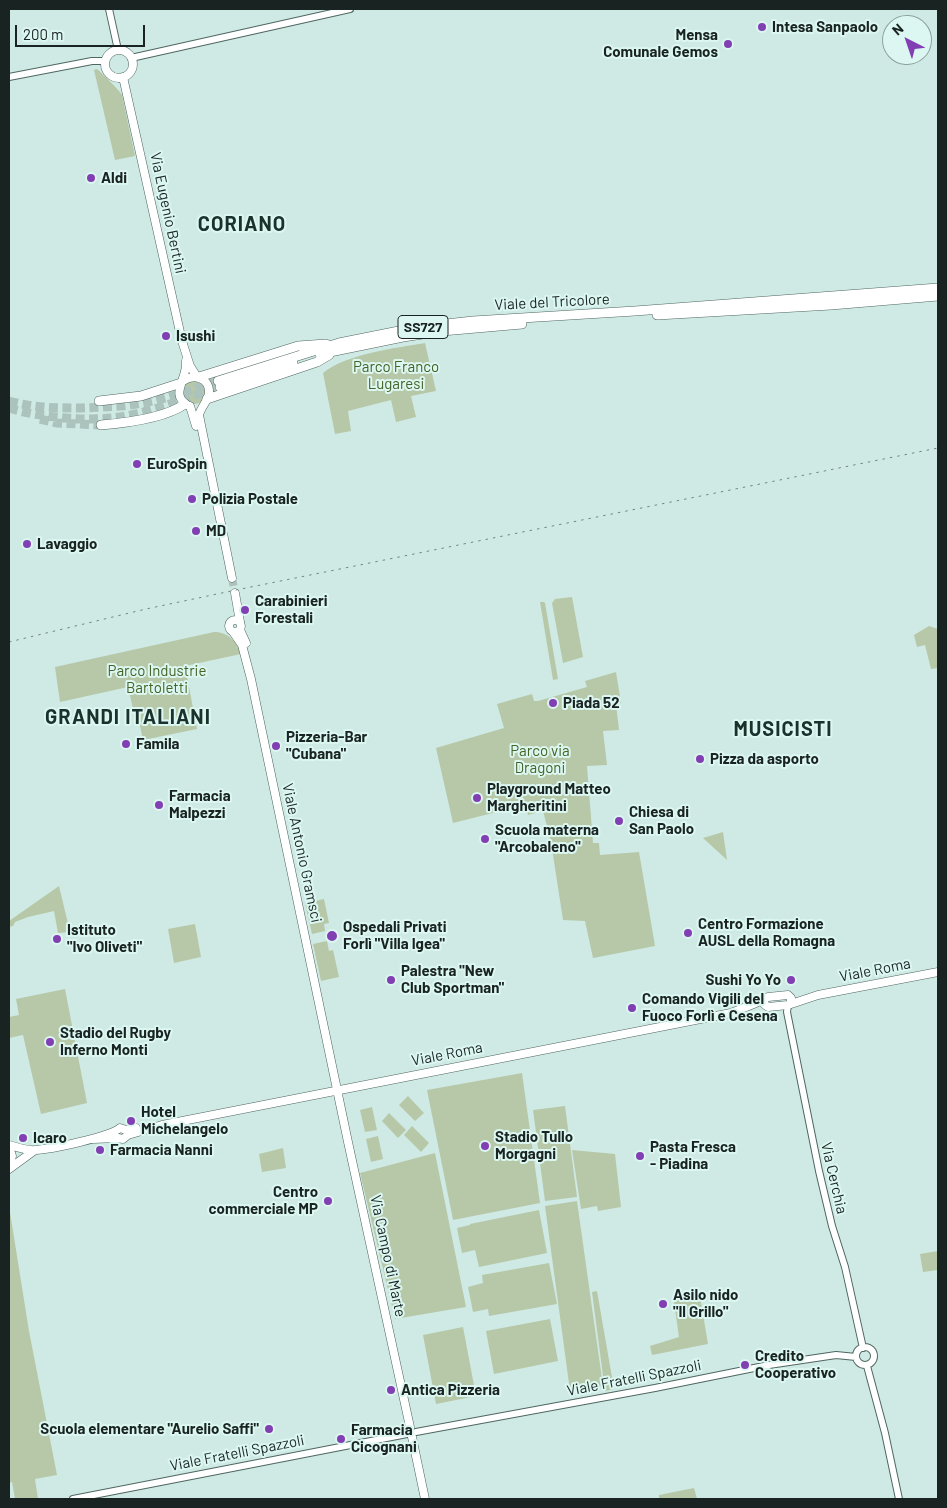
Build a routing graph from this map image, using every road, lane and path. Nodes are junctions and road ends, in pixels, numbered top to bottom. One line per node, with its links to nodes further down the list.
1 (109, 9): 3 (street)
2 (350, 9): 4 (street)
3 (118, 50): 4 (main road); 5 (main road)
4 (132, 58): 7 (main road)
5 (105, 61): 6 (street); 7 (main road)
6 (9, 77)
7 (123, 78): 13 (main road, Via Eugenio Bertini)
8 (938, 284): 10 (highway)
9 (938, 288): 10 (highway)
10 (896, 295): 11 (highway); 12 (highway, Viale del Tricolore / SS727)
11 (938, 298)
12 (338, 347): 14 (highway); 16 (highway, Viale del Tricolore / SS727); 18 (highway)
13 (185, 354): 14 (main road, Via Eugenio Bertini); 15 (main road, Via Eugenio Bertini)
14 (198, 377): 15 (main road); 18 (main road, Via Eugenio Bertini)
15 (182, 382): 17 (highway); 19 (main road, Via Eugenio Bertini)
16 (219, 384)
17 (99, 401)
18 (206, 401): 19 (main road); 19 (main road, Via Eugenio Bertini)
19 (187, 405): 20 (highway)
20 (101, 425)
21 (235, 592): 25 (main road, Viale Antonio Gramsci)
22 (938, 972): 24 (main road, Viale Roma)
23 (764, 1003): 24 (main road); 24 (main road); 25 (main road, Viale Roma)
24 (787, 1004): 29 (street, Via Cerchia)
25 (338, 1091): 27 (main road, Viale Roma); 32 (main road, Via Campo di Marte)
26 (9, 1146): 27 (main road); 28 (main road)
27 (34, 1150): 28 (main road)
28 (9, 1168)
29 (863, 1348): 30 (street); 31 (street)
30 (856, 1357): 31 (street); 32 (street, Viale Fratelli Spazzoli)
31 (868, 1366): 35 (street)
32 (412, 1433): 33 (street, Viale Fratelli Spazzoli); 34 (main road, Via Campo di Marte)
33 (73, 1499)
34 (426, 1499)
35 (899, 1499)

